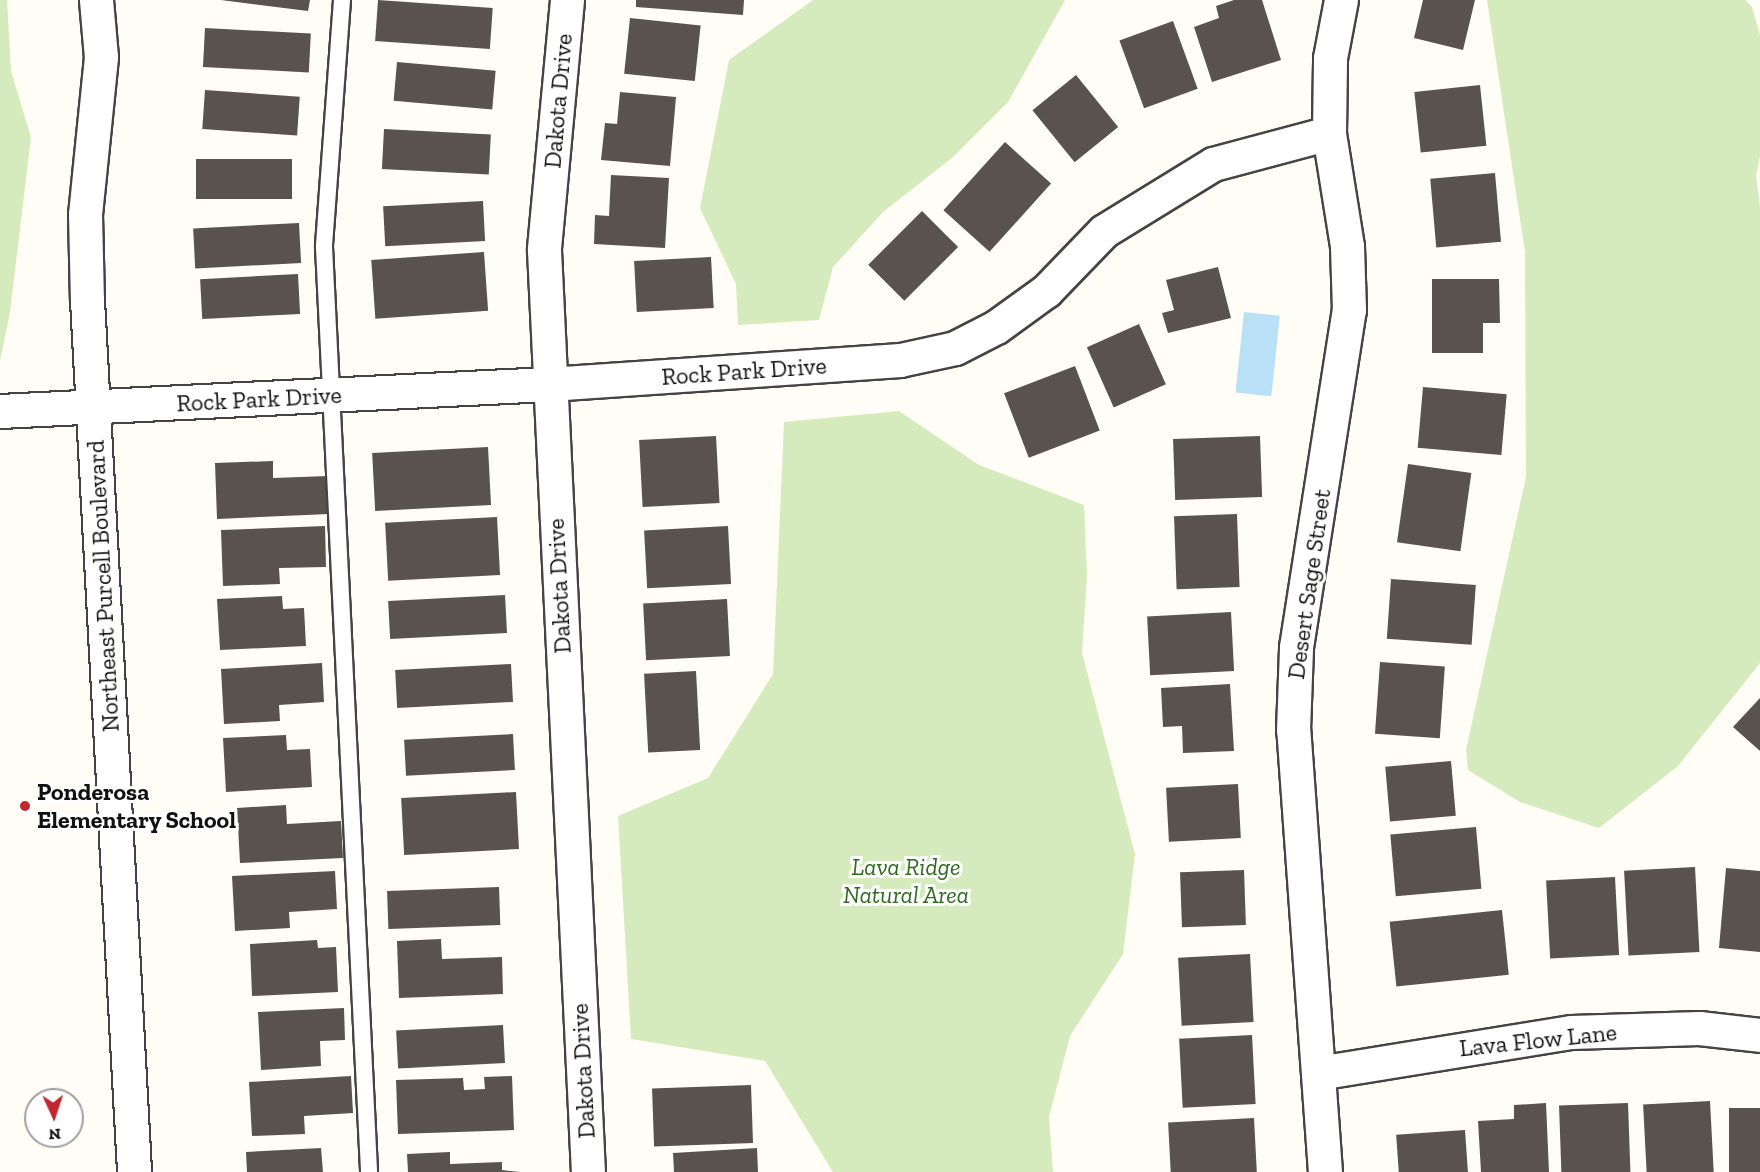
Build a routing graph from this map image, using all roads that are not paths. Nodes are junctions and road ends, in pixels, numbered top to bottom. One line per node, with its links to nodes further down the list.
1 (96, 0): 8 (street, Northeast Purcell Boulevard)
2 (342, 0): 7 (lane)
3 (567, 0): 6 (street, Dakota Drive)
4 (1341, 0): 5 (street, Desert Sage Street)
5 (1329, 133): 6 (street, Rock Park Drive); 11 (street, Desert Sage Street)
6 (549, 384): 7 (street, Rock Park Drive); 14 (street, Dakota Drive)
7 (330, 396): 8 (street, Rock Park Drive); 13 (lane)
8 (93, 407): 9 (street, Rock Park Drive); 12 (street, Northeast Purcell Boulevard)
9 (0, 411)
10 (1760, 1035): 11 (street, Lava Flow Lane)
11 (1318, 1073): 15 (street, Desert Sage Street)
12 (134, 1172)
13 (369, 1172)
14 (588, 1172)
15 (1325, 1172)

